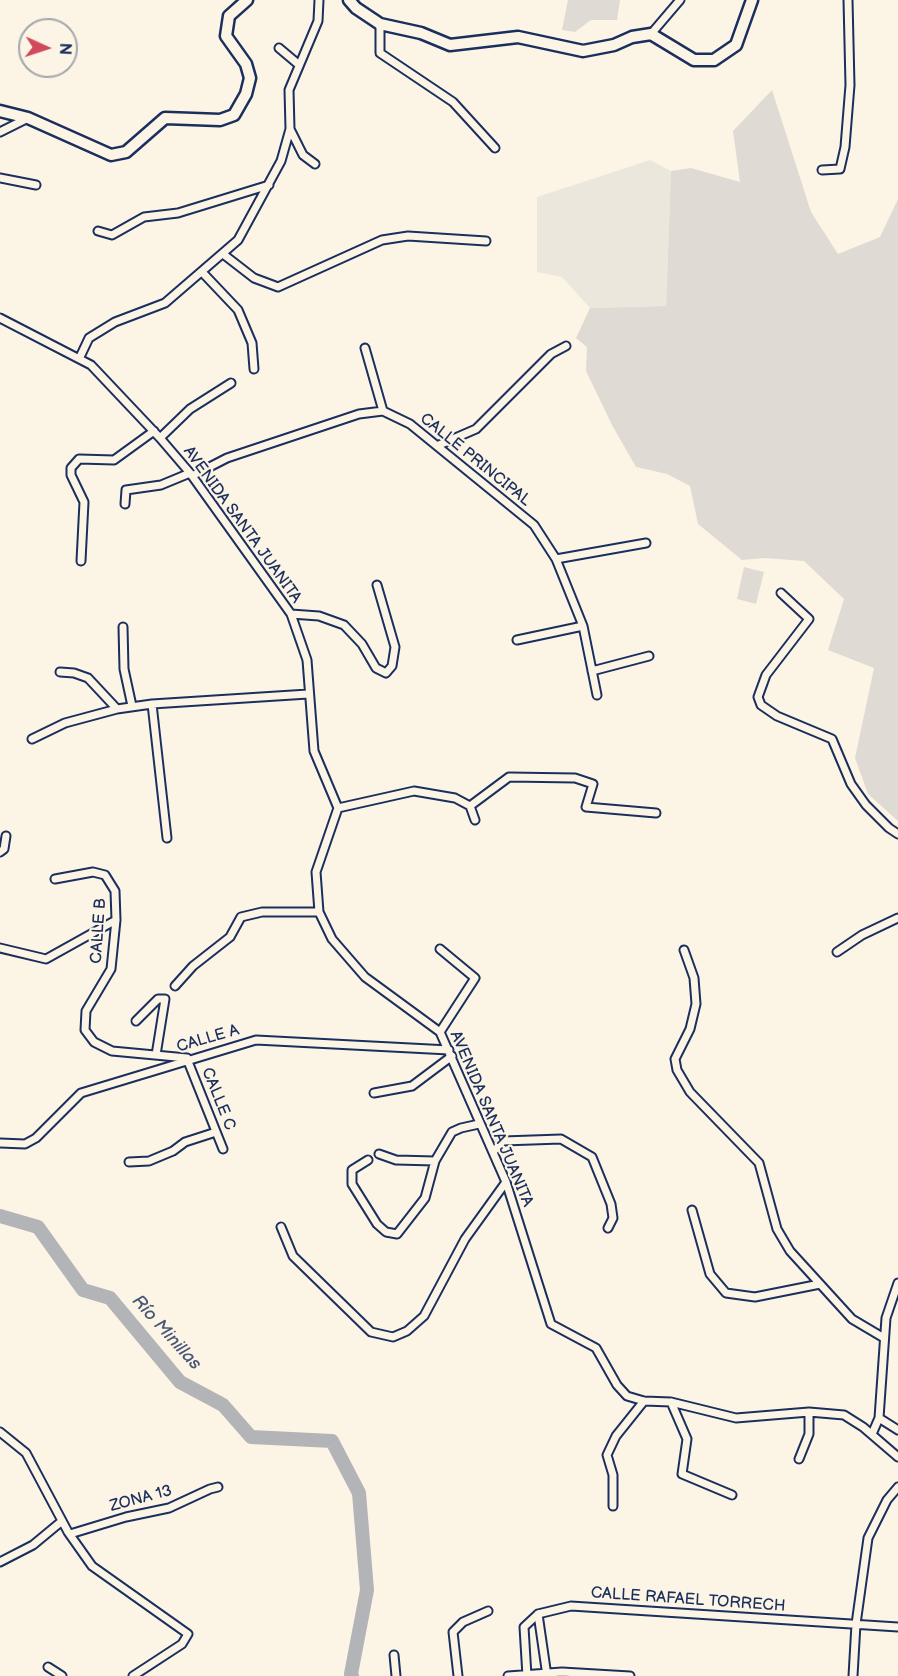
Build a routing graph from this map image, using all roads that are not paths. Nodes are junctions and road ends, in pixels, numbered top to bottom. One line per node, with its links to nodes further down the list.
1 (248, 0): 12 (street)
2 (319, 0): 10 (street)
3 (349, 0): 7 (street)
4 (680, 0): 8 (street)
5 (752, 0): 8 (street)
6 (848, 0): 17 (street)
7 (380, 24): 8 (street); 15 (street)
8 (651, 34)
9 (279, 48): 10 (street)
10 (298, 64): 13 (street)
11 (0, 111): 12 (street)
12 (28, 118): 14 (street)
13 (290, 129): 16 (street); 19 (street)
14 (0, 132)
15 (495, 148)
16 (315, 164)
17 (822, 170)
18 (0, 178): 20 (street)
19 (269, 184): 21 (street); 23 (street)
20 (36, 185)
21 (98, 231)
22 (486, 241): 23 (street)
23 (223, 254): 24 (street)
24 (202, 272): 28 (street); 29 (street)
25 (0, 318): 28 (street, AVENIDA SANTA JUANITA)
26 (566, 346): 34 (street)
27 (365, 348): 31 (street)
28 (80, 357): 32 (street, AVENIDA SANTA JUANITA)
29 (254, 369)
30 (231, 383): 33 (street)
31 (383, 411): 34 (street, CALLE PRINCIPAL); 35 (street)
32 (154, 431): 33 (street, AVENIDA SANTA JUANITA); 39 (street)
33 (160, 438): 35 (street, AVENIDA SANTA JUANITA)
34 (439, 445): 38 (street, CALLE PRINCIPAL)
35 (191, 475): 36 (street); 42 (street, AVENIDA SANTA JUANITA)
36 (125, 504)
37 (646, 543): 38 (street)
38 (556, 559): 43 (street, CALLE PRINCIPAL)
39 (81, 561)
40 (377, 585): 42 (street)
41 (781, 593): 59 (street)
42 (291, 614): 49 (street, AVENIDA SANTA JUANITA)
43 (583, 626): 45 (street); 47 (street, CALLE PRINCIPAL)
44 (123, 627): 52 (street)
45 (517, 639)
46 (649, 656): 47 (street)
47 (592, 671): 50 (street, CALLE PRINCIPAL)
48 (60, 672): 53 (street)
49 (308, 694): 51 (street); 56 (street, AVENIDA SANTA JUANITA)
50 (597, 695)
51 (152, 704): 52 (street); 61 (street)
52 (132, 706): 53 (street)
53 (117, 709): 54 (street)
54 (32, 739)
55 (470, 806): 56 (street); 57 (street); 58 (street)
56 (338, 808): 64 (street, AVENIDA SANTA JUANITA)
57 (656, 813)
58 (475, 820)
59 (898, 834)
60 (6, 836): 62 (street)
61 (167, 838)
62 (0, 852)
63 (55, 879): 66 (street, CALLE B)
64 (319, 912): 71 (street); 73 (street, AVENIDA SANTA JUANITA)
65 (898, 918): 70 (street)
66 (116, 920): 67 (street); 75 (street, CALLE B)
67 (0, 948)
68 (440, 949): 73 (street)
69 (684, 950): 92 (street)
70 (837, 952)
71 (175, 986)
72 (136, 1021): 75 (street)
73 (440, 1032): 74 (street, AVENIDA SANTA JUANITA)
74 (450, 1053): 76 (street, CALLE A); 77 (street); 78 (street, AVENIDA SANTA JUANITA)
75 (156, 1055): 76 (street, CALLE B)
76 (189, 1059): 79 (street, CALLE C); 80 (street, CALLE A)
77 (374, 1094)
78 (479, 1124): 82 (street, AVENIDA SANTA JUANITA); 85 (street)
79 (216, 1132): 81 (street, CALLE C); 86 (street)
80 (0, 1143)
81 (223, 1149)
82 (494, 1152): 87 (street, AVENIDA SANTA JUANITA); 90 (street)
83 (379, 1154): 85 (street)
84 (368, 1160): 85 (street)
85 (435, 1161)
86 (129, 1162)
87 (506, 1182): 89 (street); 94 (street, AVENIDA SANTA JUANITA)
88 (692, 1210): 92 (street)
89 (281, 1227)
90 (608, 1228)
91 (898, 1283): 93 (street)
92 (820, 1284): 93 (street)
93 (884, 1338): 97 (street)
94 (644, 1401): 95 (street, AVENIDA SANTA JUANITA); 106 (street)
95 (671, 1402): 96 (street, AVENIDA SANTA JUANITA); 105 (street)
96 (809, 1412): 100 (street, AVENIDA SANTA JUANITA); 102 (street)
97 (879, 1418): 98 (street); 100 (street)
98 (898, 1430)
99 (0, 1432): 107 (street)
100 (872, 1434): 101 (street, AVENIDA SANTA JUANITA)
101 (898, 1456)
102 (799, 1459)
103 (218, 1487): 108 (street, ZONA 13)
104 (898, 1487): 112 (street)
105 (732, 1495)
106 (613, 1506)
107 (62, 1521): 108 (street); 109 (street)
108 (70, 1533): 119 (street)
109 (0, 1562)
110 (488, 1611): 121 (street)
111 (538, 1614): 112 (street, CALLE RAFAEL TORRECH); 116 (street); 117 (street)
112 (856, 1624): 113 (street, CALLE RAFAEL TORRECH); 124 (street)
113 (898, 1627)
114 (394, 1655): 120 (street)
115 (48, 1667): 118 (street)
116 (547, 1674): 117 (street); 123 (street)
117 (527, 1675): 122 (street)
118 (62, 1676)
119 (133, 1676)
120 (396, 1676)
121 (458, 1676)
122 (508, 1676)
123 (630, 1676)
124 (853, 1676)

